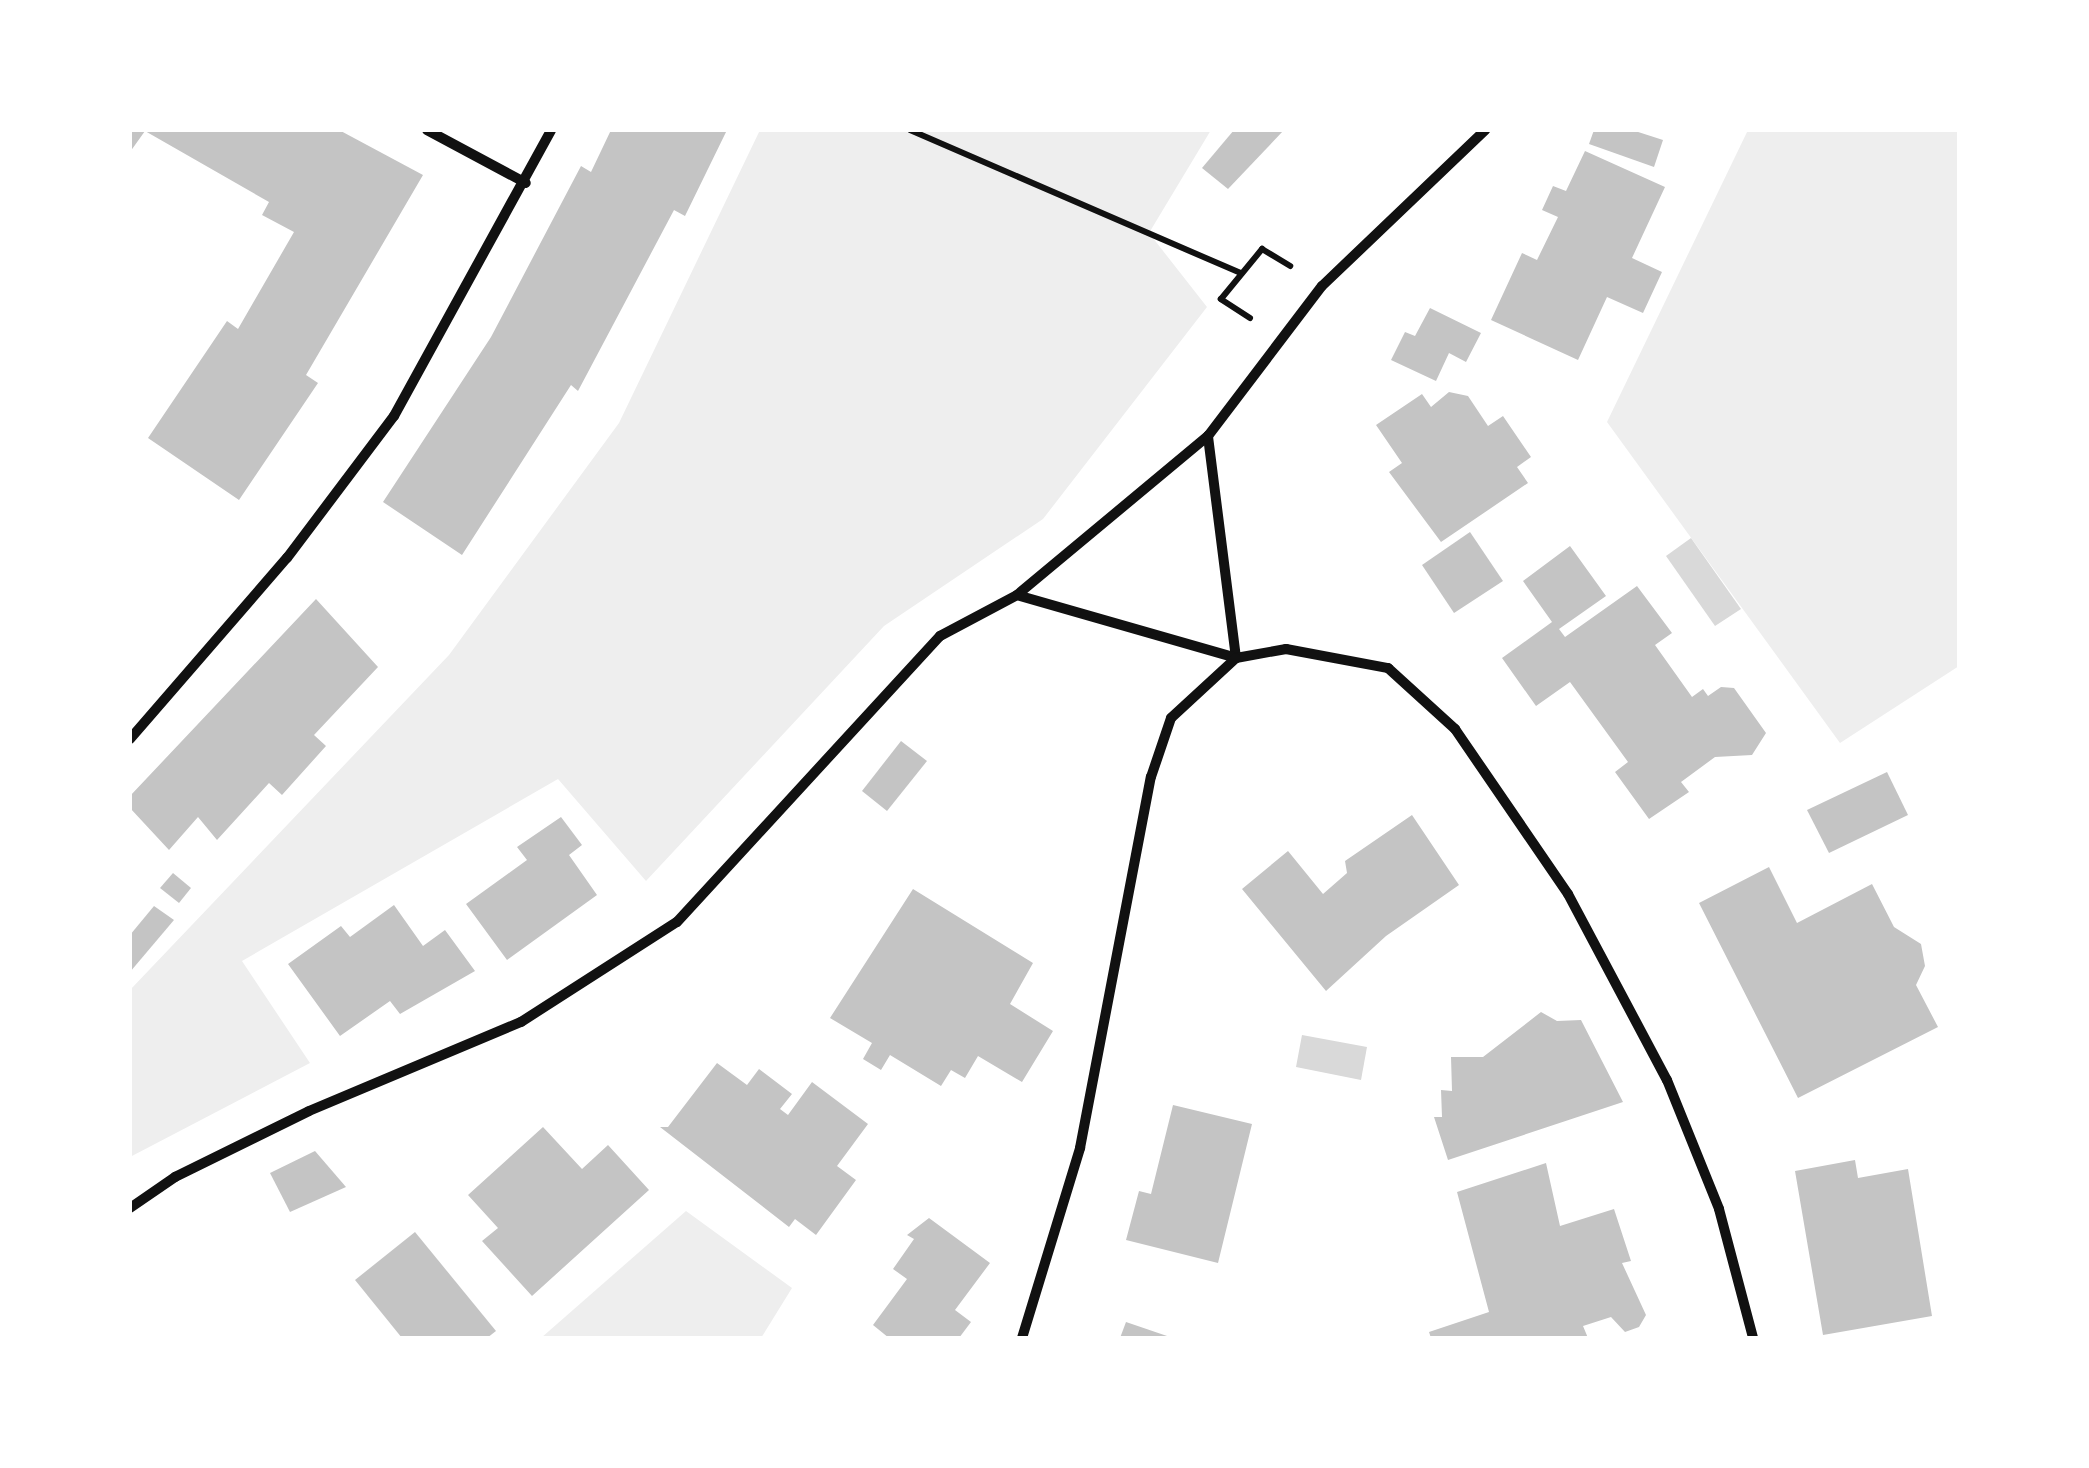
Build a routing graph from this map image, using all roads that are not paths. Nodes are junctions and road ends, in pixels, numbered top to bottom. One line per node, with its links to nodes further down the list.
1 (427, 130): 4 (street)
2 (550, 130): 4 (street)
3 (1485, 130): 5 (street)
4 (526, 183): 8 (street)
5 (1208, 436): 6 (street); 7 (street)
6 (1017, 595): 7 (street); 9 (street)
7 (1236, 658): 10 (street); 11 (street)
8 (130, 739)
9 (130, 1208)
10 (1022, 1338)
11 (1753, 1338)

